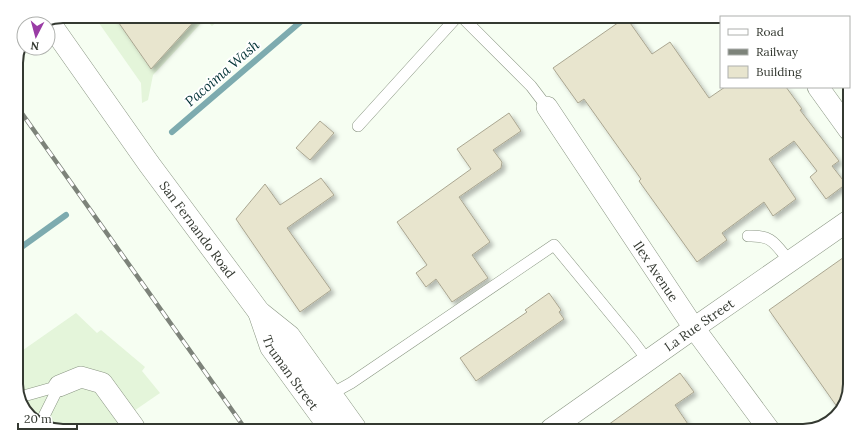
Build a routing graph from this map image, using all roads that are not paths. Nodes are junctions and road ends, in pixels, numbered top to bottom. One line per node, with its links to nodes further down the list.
1 (451, 23): 7 (lane)
2 (468, 23): 5 (lane)
3 (56, 32): 11 (main road, San Fernando Road)
4 (819, 88): 6 (street)
5 (547, 107): 12 (street, Ilex Avenue)
6 (843, 122)
7 (358, 126)
8 (843, 225): 10 (street, La Rue Street)
9 (748, 236): 10 (lane)
10 (790, 262): 12 (street, La Rue Street)
11 (259, 312): 15 (main road, San Fernando Road); 19 (main road, Truman Street)
12 (694, 328): 13 (street, La Rue Street); 22 (street, Ilex Avenue)
13 (648, 361): 15 (lane); 21 (street, La Rue Street)
14 (59, 386): 16 (lane); 17 (lane); 18 (street)
15 (331, 394): 20 (main road, San Fernando Road)
16 (25, 396)
17 (43, 418)
18 (132, 424)
19 (327, 424)
20 (352, 424)
21 (558, 424)
22 (765, 424)

